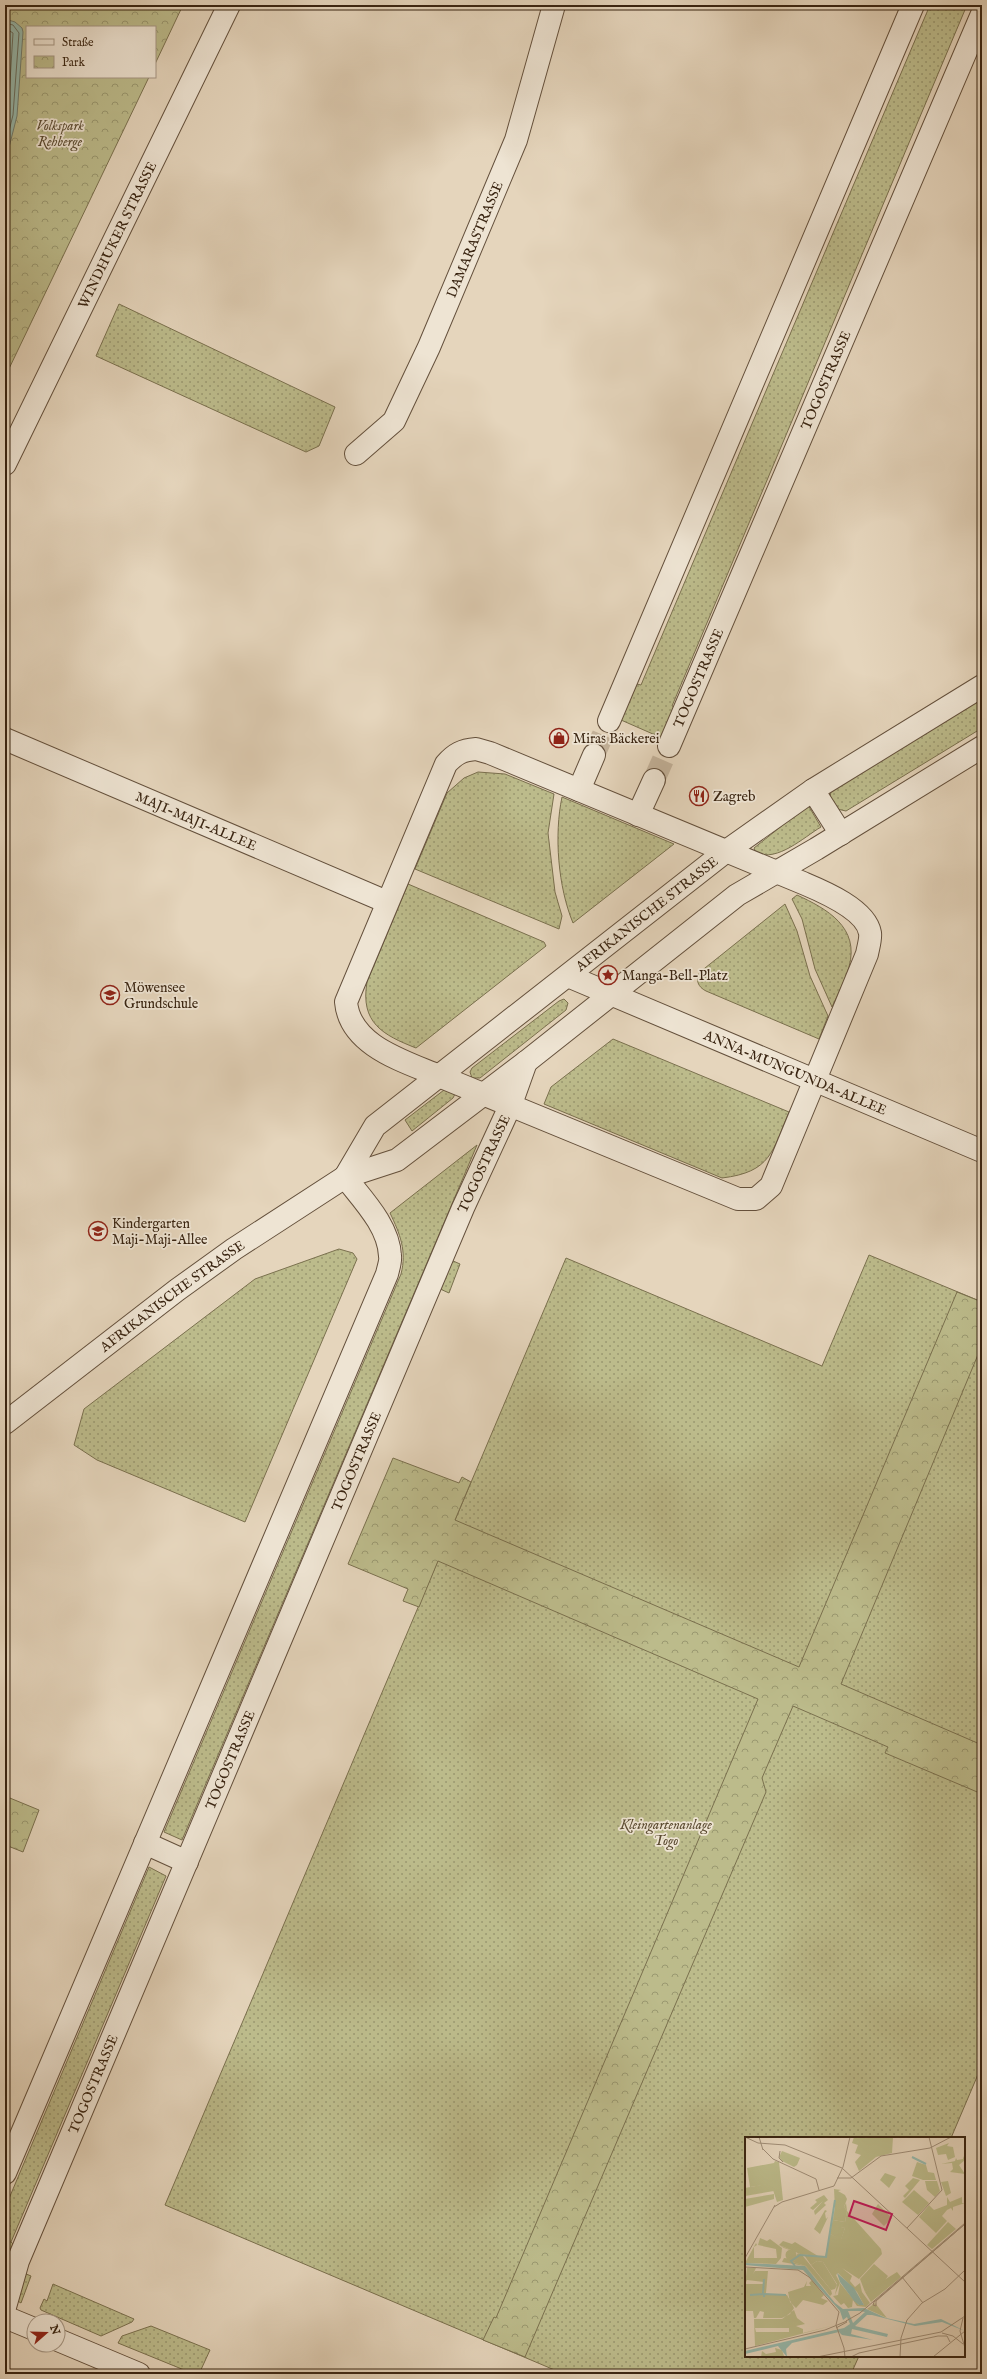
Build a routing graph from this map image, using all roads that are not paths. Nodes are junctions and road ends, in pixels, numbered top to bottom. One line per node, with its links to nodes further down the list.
1 (228, 5): 6 (street, WINDHUKER STRASSE)
2 (554, 5): 5 (street, DAMARASTRASSE)
3 (913, 5): 8 (street)
4 (982, 14): 10 (street, TOGOSTRASSE)
5 (356, 454)
6 (5, 464)
7 (982, 686): 15 (street, AFRIKANISCHE STRASSE)
8 (609, 721)
9 (5, 739): 20 (street, MAJI-MAJI-ALLEE)
10 (669, 746)
11 (982, 747): 17 (street, AFRIKANISCHE STRASSE)
12 (594, 755): 14 (street)
13 (654, 780): 16 (street)
14 (579, 790): 16 (street); 20 (street)
15 (812, 790): 17 (street); 18 (street, AFRIKANISCHE STRASSE)
16 (638, 815): 18 (street)
17 (840, 834): 19 (street, AFRIKANISCHE STRASSE)
18 (725, 852): 19 (street, AFRIKANISCHE STRASSE); 21 (street, AFRIKANISCHE STRASSE)
19 (777, 872): 22 (street, AFRIKANISCHE STRASSE); 25 (street)
20 (387, 902): 24 (street)
21 (568, 976): 22 (street, AFRIKANISCHE STRASSE); 24 (street, AFRIKANISCHE STRASSE)
22 (609, 995): 23 (street, AFRIKANISCHE STRASSE); 25 (street, ANNA-MUNGUNDA-ALLEE)
23 (526, 1062): 26 (street, AFRIKANISCHE STRASSE); 27 (street, TOGOSTRASSE)
24 (439, 1076): 26 (street); 29 (street, AFRIKANISCHE STRASSE)
25 (815, 1080): 27 (street); 28 (street, ANNA-MUNGUNDA-ALLEE)
26 (483, 1095): 27 (street); 29 (street, AFRIKANISCHE STRASSE)
27 (511, 1104): 32 (street, TOGOSTRASSE)
28 (982, 1151)
29 (345, 1177): 30 (street, AFRIKANISCHE STRASSE); 31 (street)
30 (5, 1423)
31 (146, 1843): 32 (street); 33 (street)
32 (188, 1862): 34 (street, TOGOSTRASSE)
33 (5, 2173)
34 (5, 2307)
35 (5, 2317): 36 (street)
36 (26, 2326)
37 (66, 2343): 38 (street)
38 (139, 2374)

